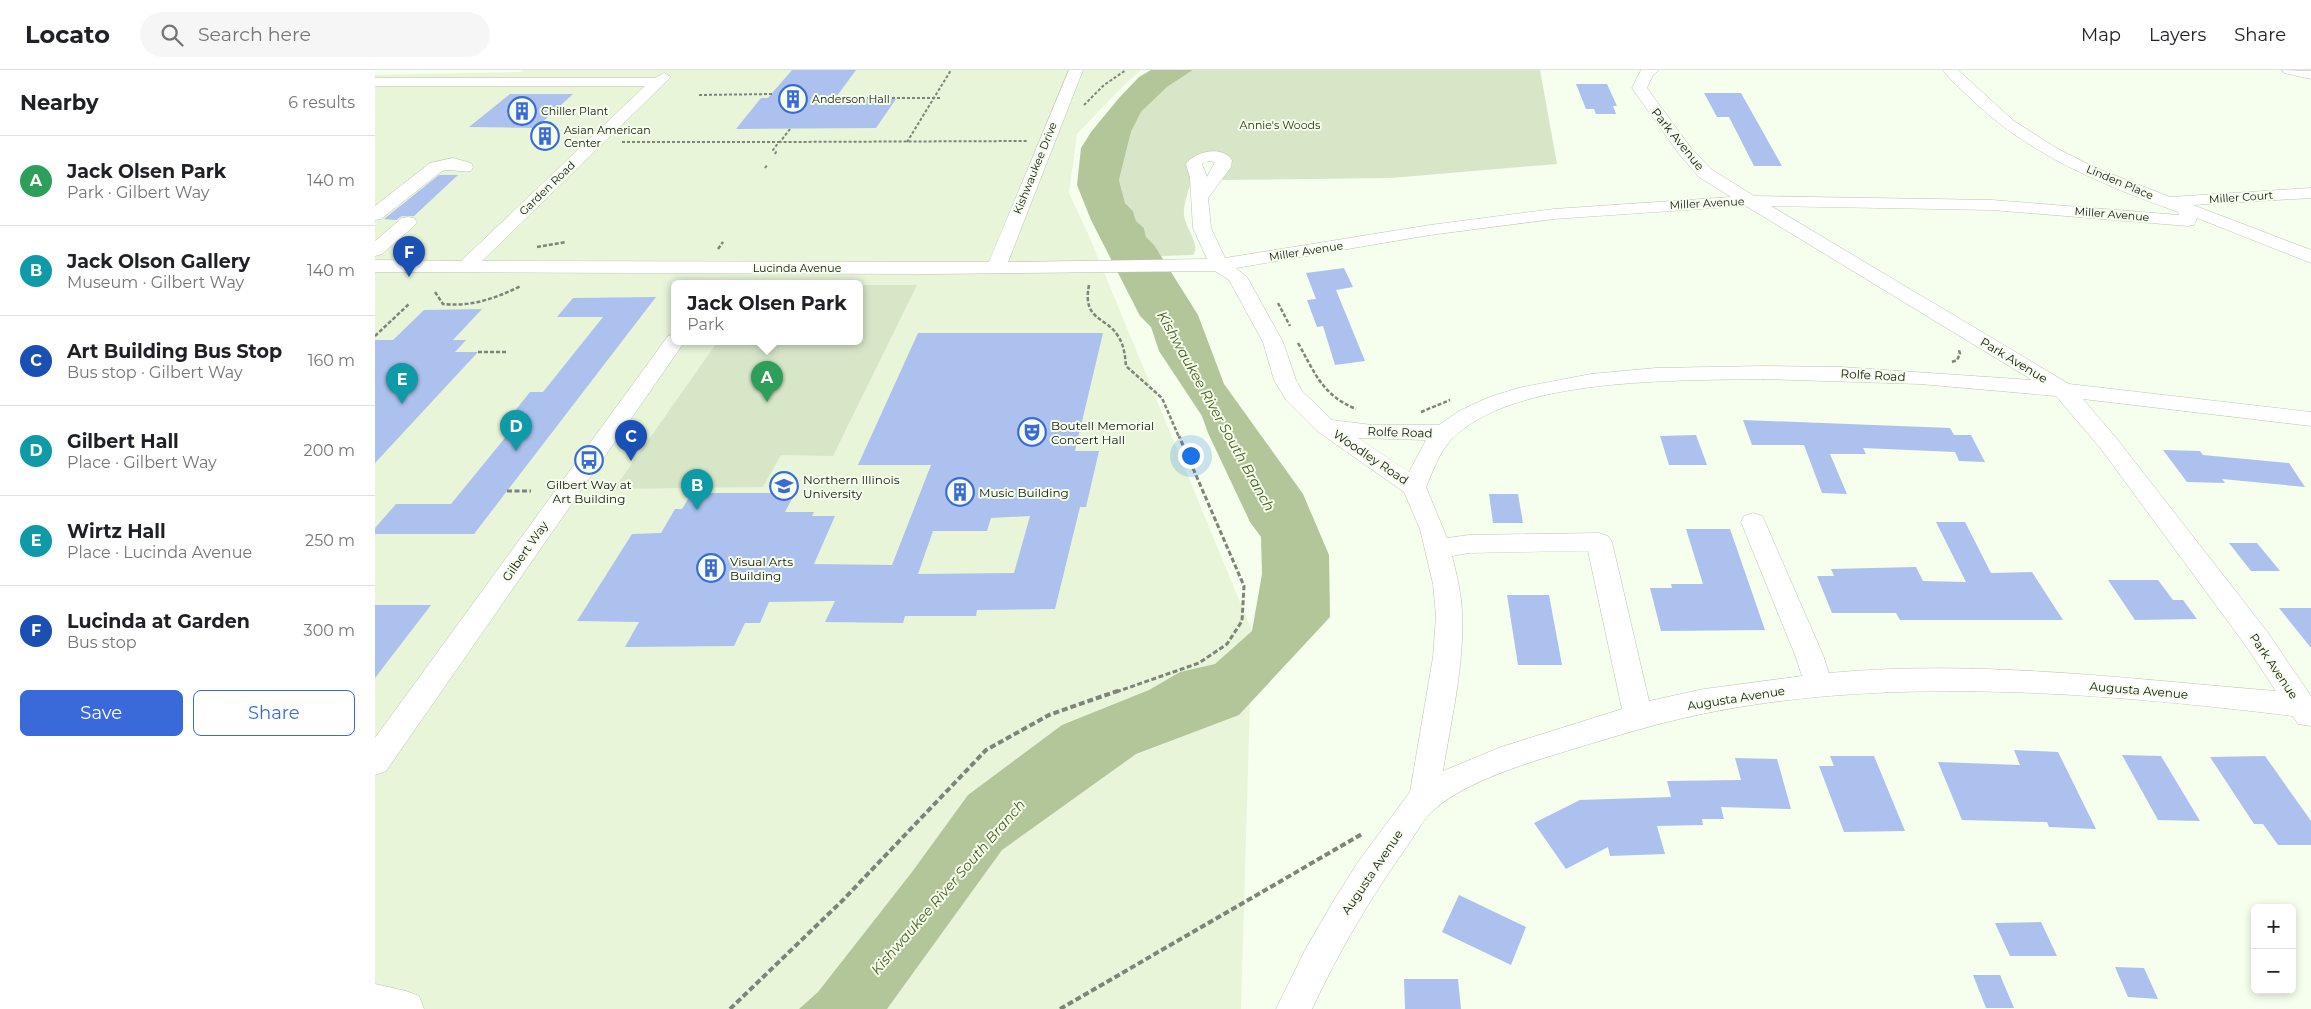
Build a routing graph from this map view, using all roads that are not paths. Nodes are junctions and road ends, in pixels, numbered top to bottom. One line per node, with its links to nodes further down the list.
1 (1076, 70): 22 (street, Kishwaukee Drive)
2 (1652, 70): 11 (street, Park Avenue)
3 (1950, 70): 12 (street, Linden Place)
4 (2289, 70): 5 (street)
5 (2311, 74)
6 (665, 76): 7 (street); 18 (street, Garden Road)
7 (375, 82)
8 (465, 167): 14 (street)
9 (2311, 193): 12 (street, Miller Court)
10 (1201, 196): 19 (street)
11 (1749, 201): 13 (street, Miller Avenue); 19 (street, Miller Avenue); 25 (street, Park Avenue)
12 (2170, 202): 13 (street, Linden Place)
13 (2187, 210): 17 (street, Linden Place)
14 (375, 215)
15 (407, 222): 16 (street)
16 (379, 241)
17 (2311, 258)
18 (467, 265): 20 (street, Lucinda Avenue); 21 (street, Lucinda Avenue)
19 (1219, 265): 22 (street, Lucinda Avenue); 27 (street, Woodley Road)
20 (375, 266)
21 (726, 267): 22 (street, Lucinda Avenue); 23 (street)
22 (996, 267)
23 (717, 280)
24 (671, 345): 35 (street, Gilbert Way)
25 (2062, 389): 26 (street, Rolfe Road); 28 (street, Rolfe Road); 33 (street, Park Avenue)
26 (2311, 419)
27 (1325, 426): 28 (street, Rolfe Road); 29 (street, Woodley Road)
28 (1444, 433): 29 (street, Rolfe Road)
29 (1415, 486): 31 (street, Woodley Road)
30 (1753, 522): 32 (street)
31 (1439, 549): 34 (street); 36 (street, Woodley Road)
32 (1819, 687): 33 (street, Augusta Avenue); 34 (street, Augusta Avenue)
33 (2308, 710)
34 (1638, 716): 36 (street, Augusta Avenue)
35 (375, 762)
36 (1425, 798): 39 (street, Augusta Avenue)
37 (375, 1002): 38 (street)
38 (405, 1009)
39 (1294, 1009)

